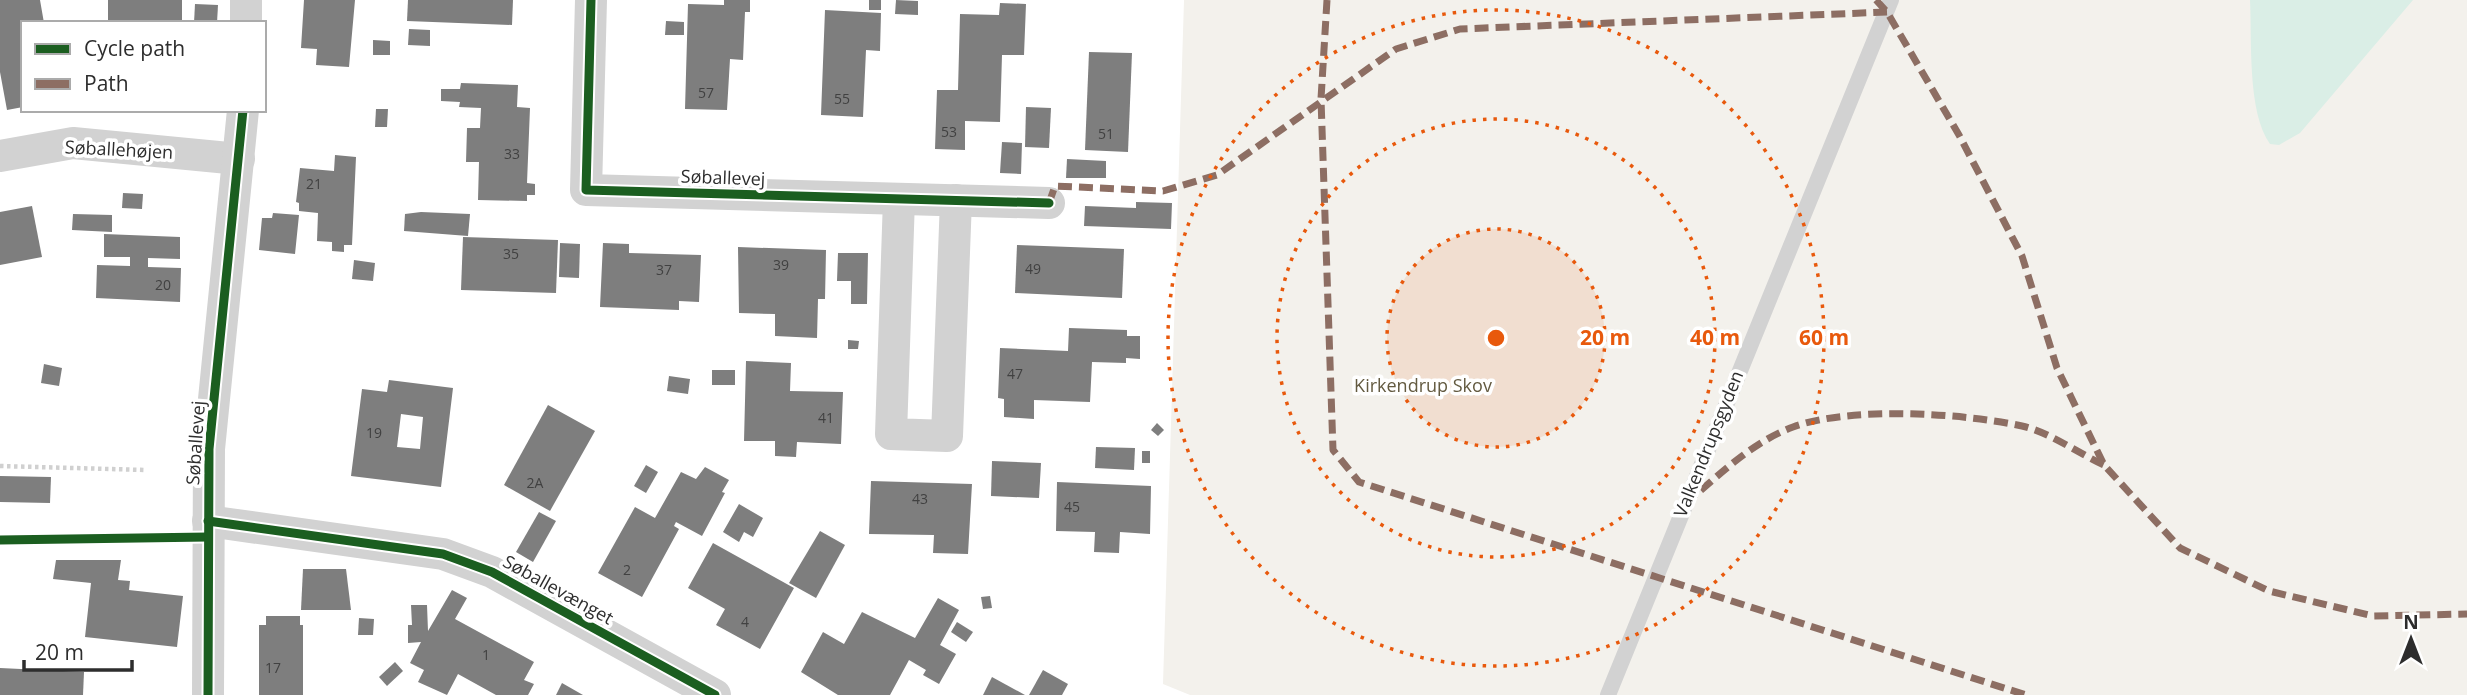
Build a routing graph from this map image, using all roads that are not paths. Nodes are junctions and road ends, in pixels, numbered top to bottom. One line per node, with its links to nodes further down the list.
1 (246, 0): 4 (street)
2 (591, 0): 8 (street, Søballevej)
3 (1891, 0): 14 (lane, Valkendrupsgyden)
4 (246, 21)
5 (243, 112): 7 (street, Søballevej)
6 (0, 156): 7 (street, Søballehøjen)
7 (239, 159): 11 (street, Søballevej)
8 (899, 199): 9 (street, Søballevej); 9 (street)
9 (956, 200): 10 (street, Søballevej)
10 (1049, 203)
11 (208, 521): 12 (street, Søballevej); 13 (street, Søballevænget)
12 (208, 695)
13 (715, 695)
14 (1608, 695)

